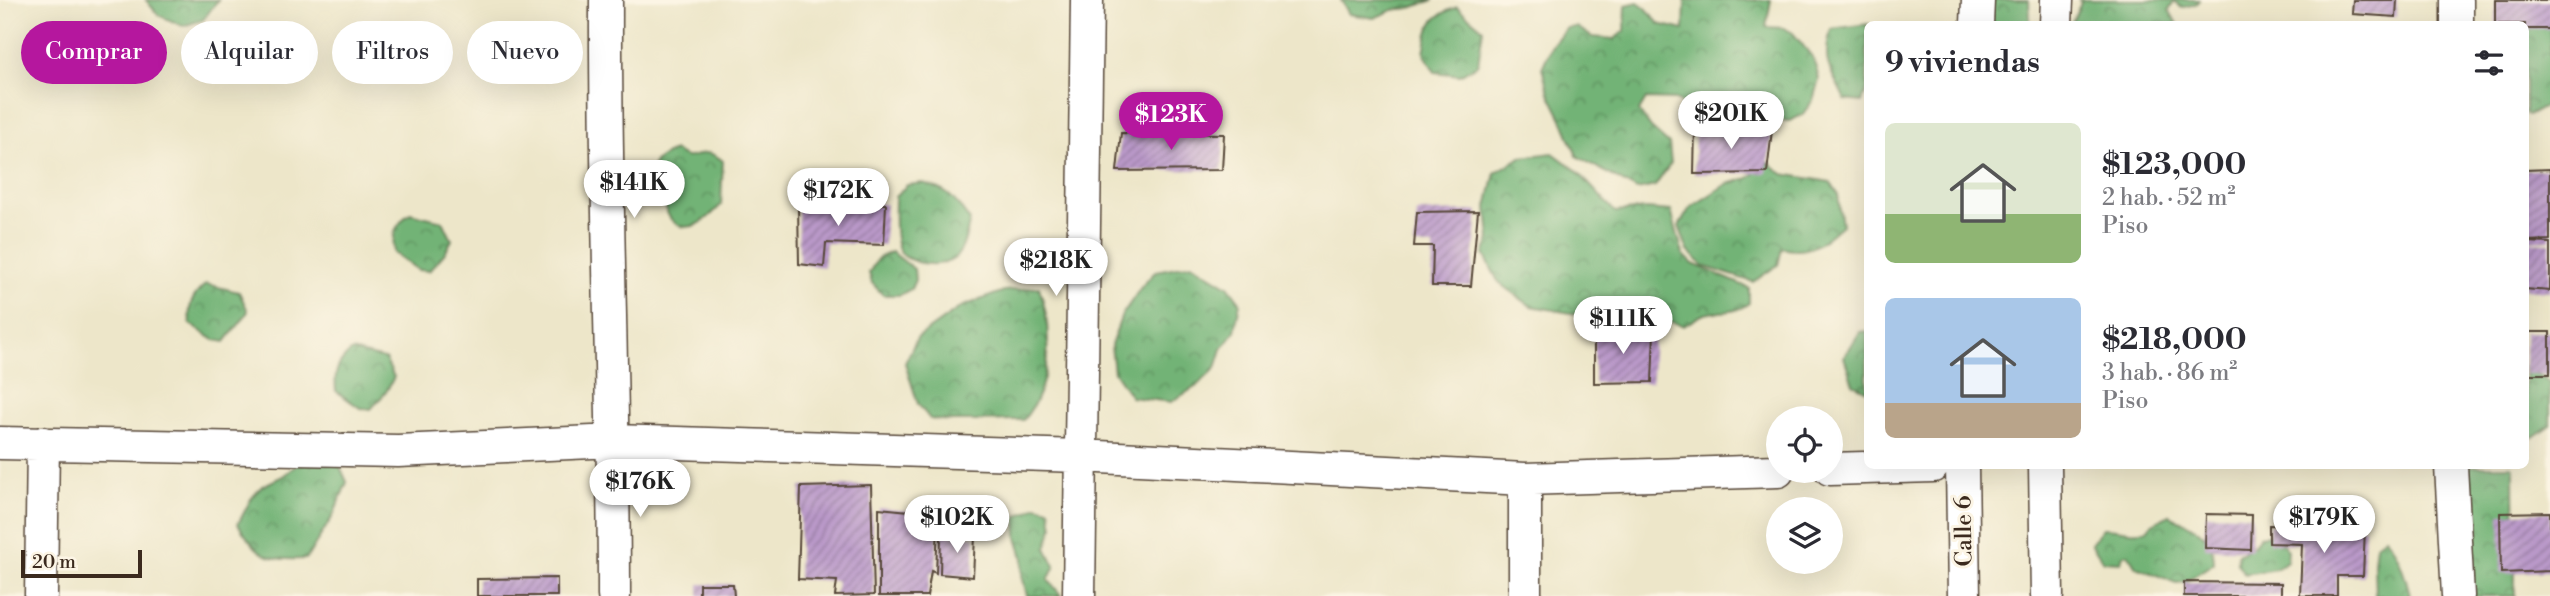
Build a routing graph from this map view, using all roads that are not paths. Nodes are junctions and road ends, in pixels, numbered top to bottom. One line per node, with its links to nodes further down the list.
1 (606, 0): 9 (street)
2 (1087, 0): 12 (street)
3 (1978, 0): 6 (street)
4 (2057, 0): 7 (street)
5 (2457, 0): 8 (street)
6 (1977, 21)
7 (2056, 21)
8 (2457, 21)
9 (614, 441): 11 (street); 12 (street); 21 (street)
10 (0, 443): 11 (street)
11 (43, 443): 20 (street)
12 (1080, 456): 19 (street); 22 (street)
13 (1864, 468): 14 (street)
14 (1843, 469)
15 (1962, 469): 24 (street, Calle 6)
16 (2045, 469): 25 (street)
17 (2451, 469): 26 (street)
18 (1766, 471): 19 (street)
19 (1525, 479): 23 (street)
20 (41, 596)
21 (614, 596)
22 (1079, 596)
23 (1525, 596)
24 (1964, 596)
25 (2047, 596)
26 (2458, 596)

